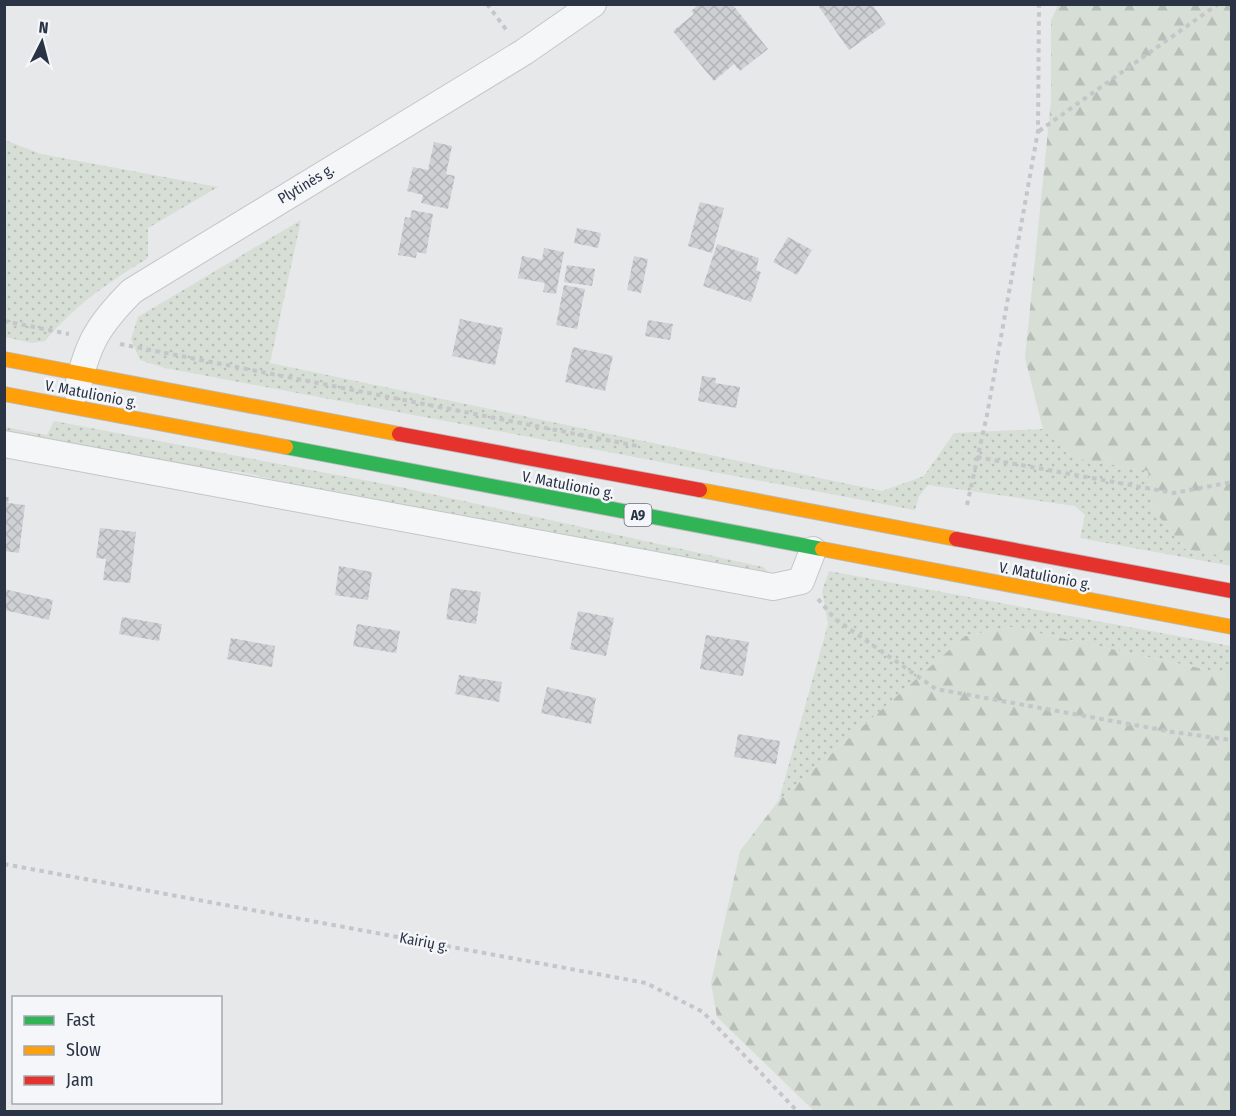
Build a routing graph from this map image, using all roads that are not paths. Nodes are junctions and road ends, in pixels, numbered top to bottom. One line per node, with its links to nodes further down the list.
1 (592, 4): 3 (street, Plytinės g.)
2 (4, 359): 3 (highway, V. Matulionio g.)
3 (81, 375): 5 (street, Plytinės g.); 8 (highway, V. Matulionio g.)
4 (4, 394): 5 (highway, V. Matulionio g. / A9)
5 (74, 408): 7 (highway, V. Matulionio g. / A9)
6 (4, 444): 7 (street)
7 (813, 550): 9 (highway, V. Matulionio g. / A9)
8 (1232, 591)
9 (1232, 627)

